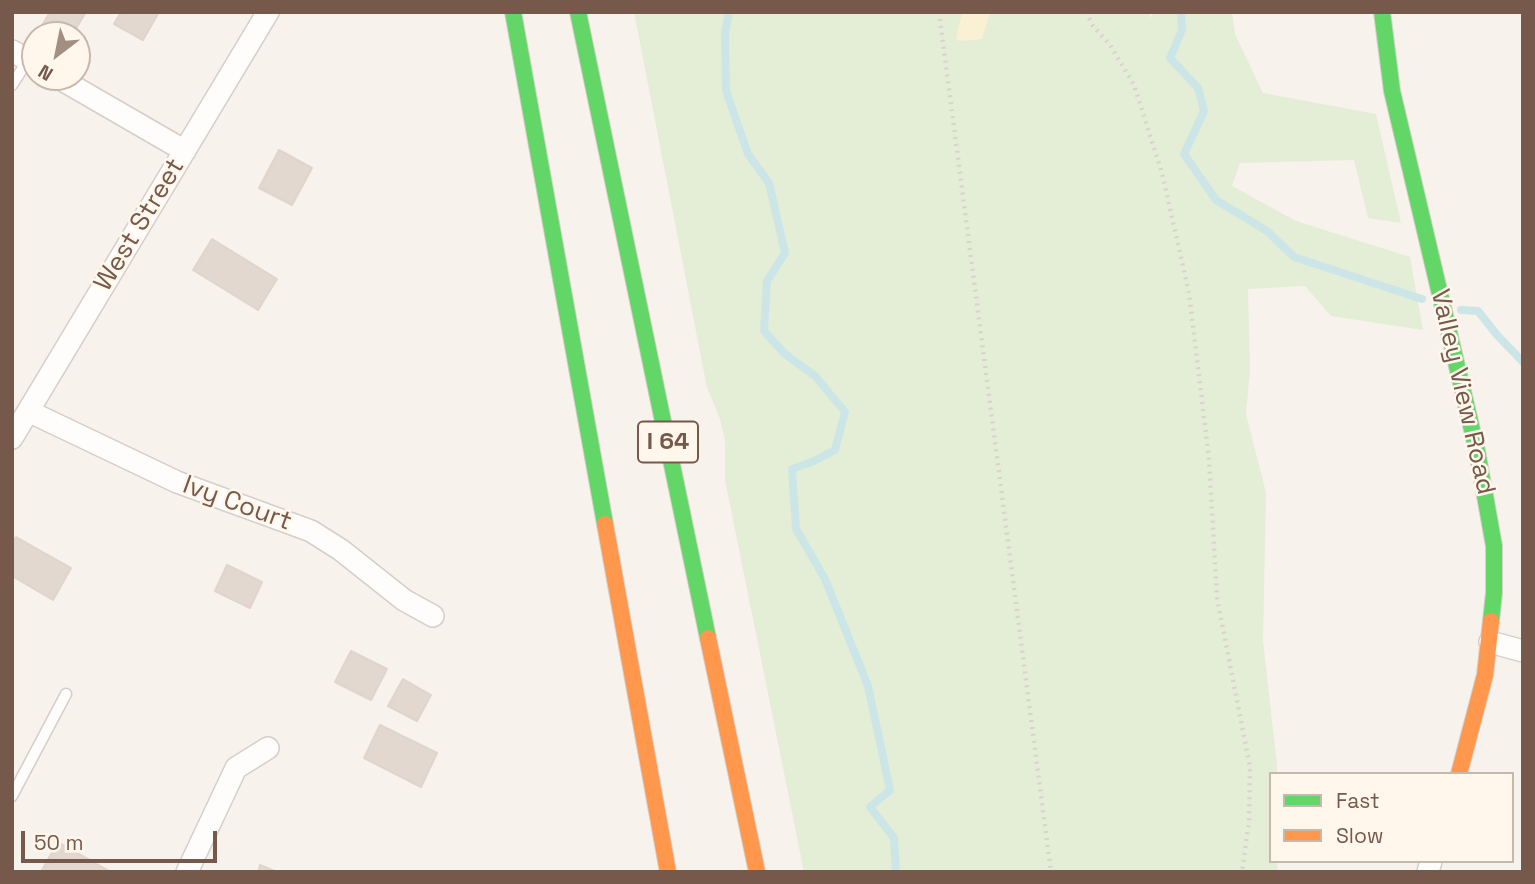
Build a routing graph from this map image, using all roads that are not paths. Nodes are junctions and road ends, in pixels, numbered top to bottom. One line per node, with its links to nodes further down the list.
1 (268, 12): 8 (street, West Street)
2 (513, 12): 19 (main road)
3 (578, 12): 20 (main road, I 64)
4 (1382, 12): 12 (main road, Valley View Road)
5 (21, 67): 6 (lane)
6 (12, 86)
7 (81, 91): 8 (street)
8 (185, 151): 9 (street, West Street)
9 (28, 411): 10 (street, West Street); 11 (street, Ivy Court)
10 (12, 438)
11 (433, 616)
12 (1490, 642): 13 (street); 16 (main road, Valley View Road)
13 (1523, 650)
14 (66, 694): 17 (lane)
15 (268, 748): 18 (street)
16 (1460, 772)
17 (12, 796)
18 (187, 872)
19 (668, 872)
20 (757, 872)

